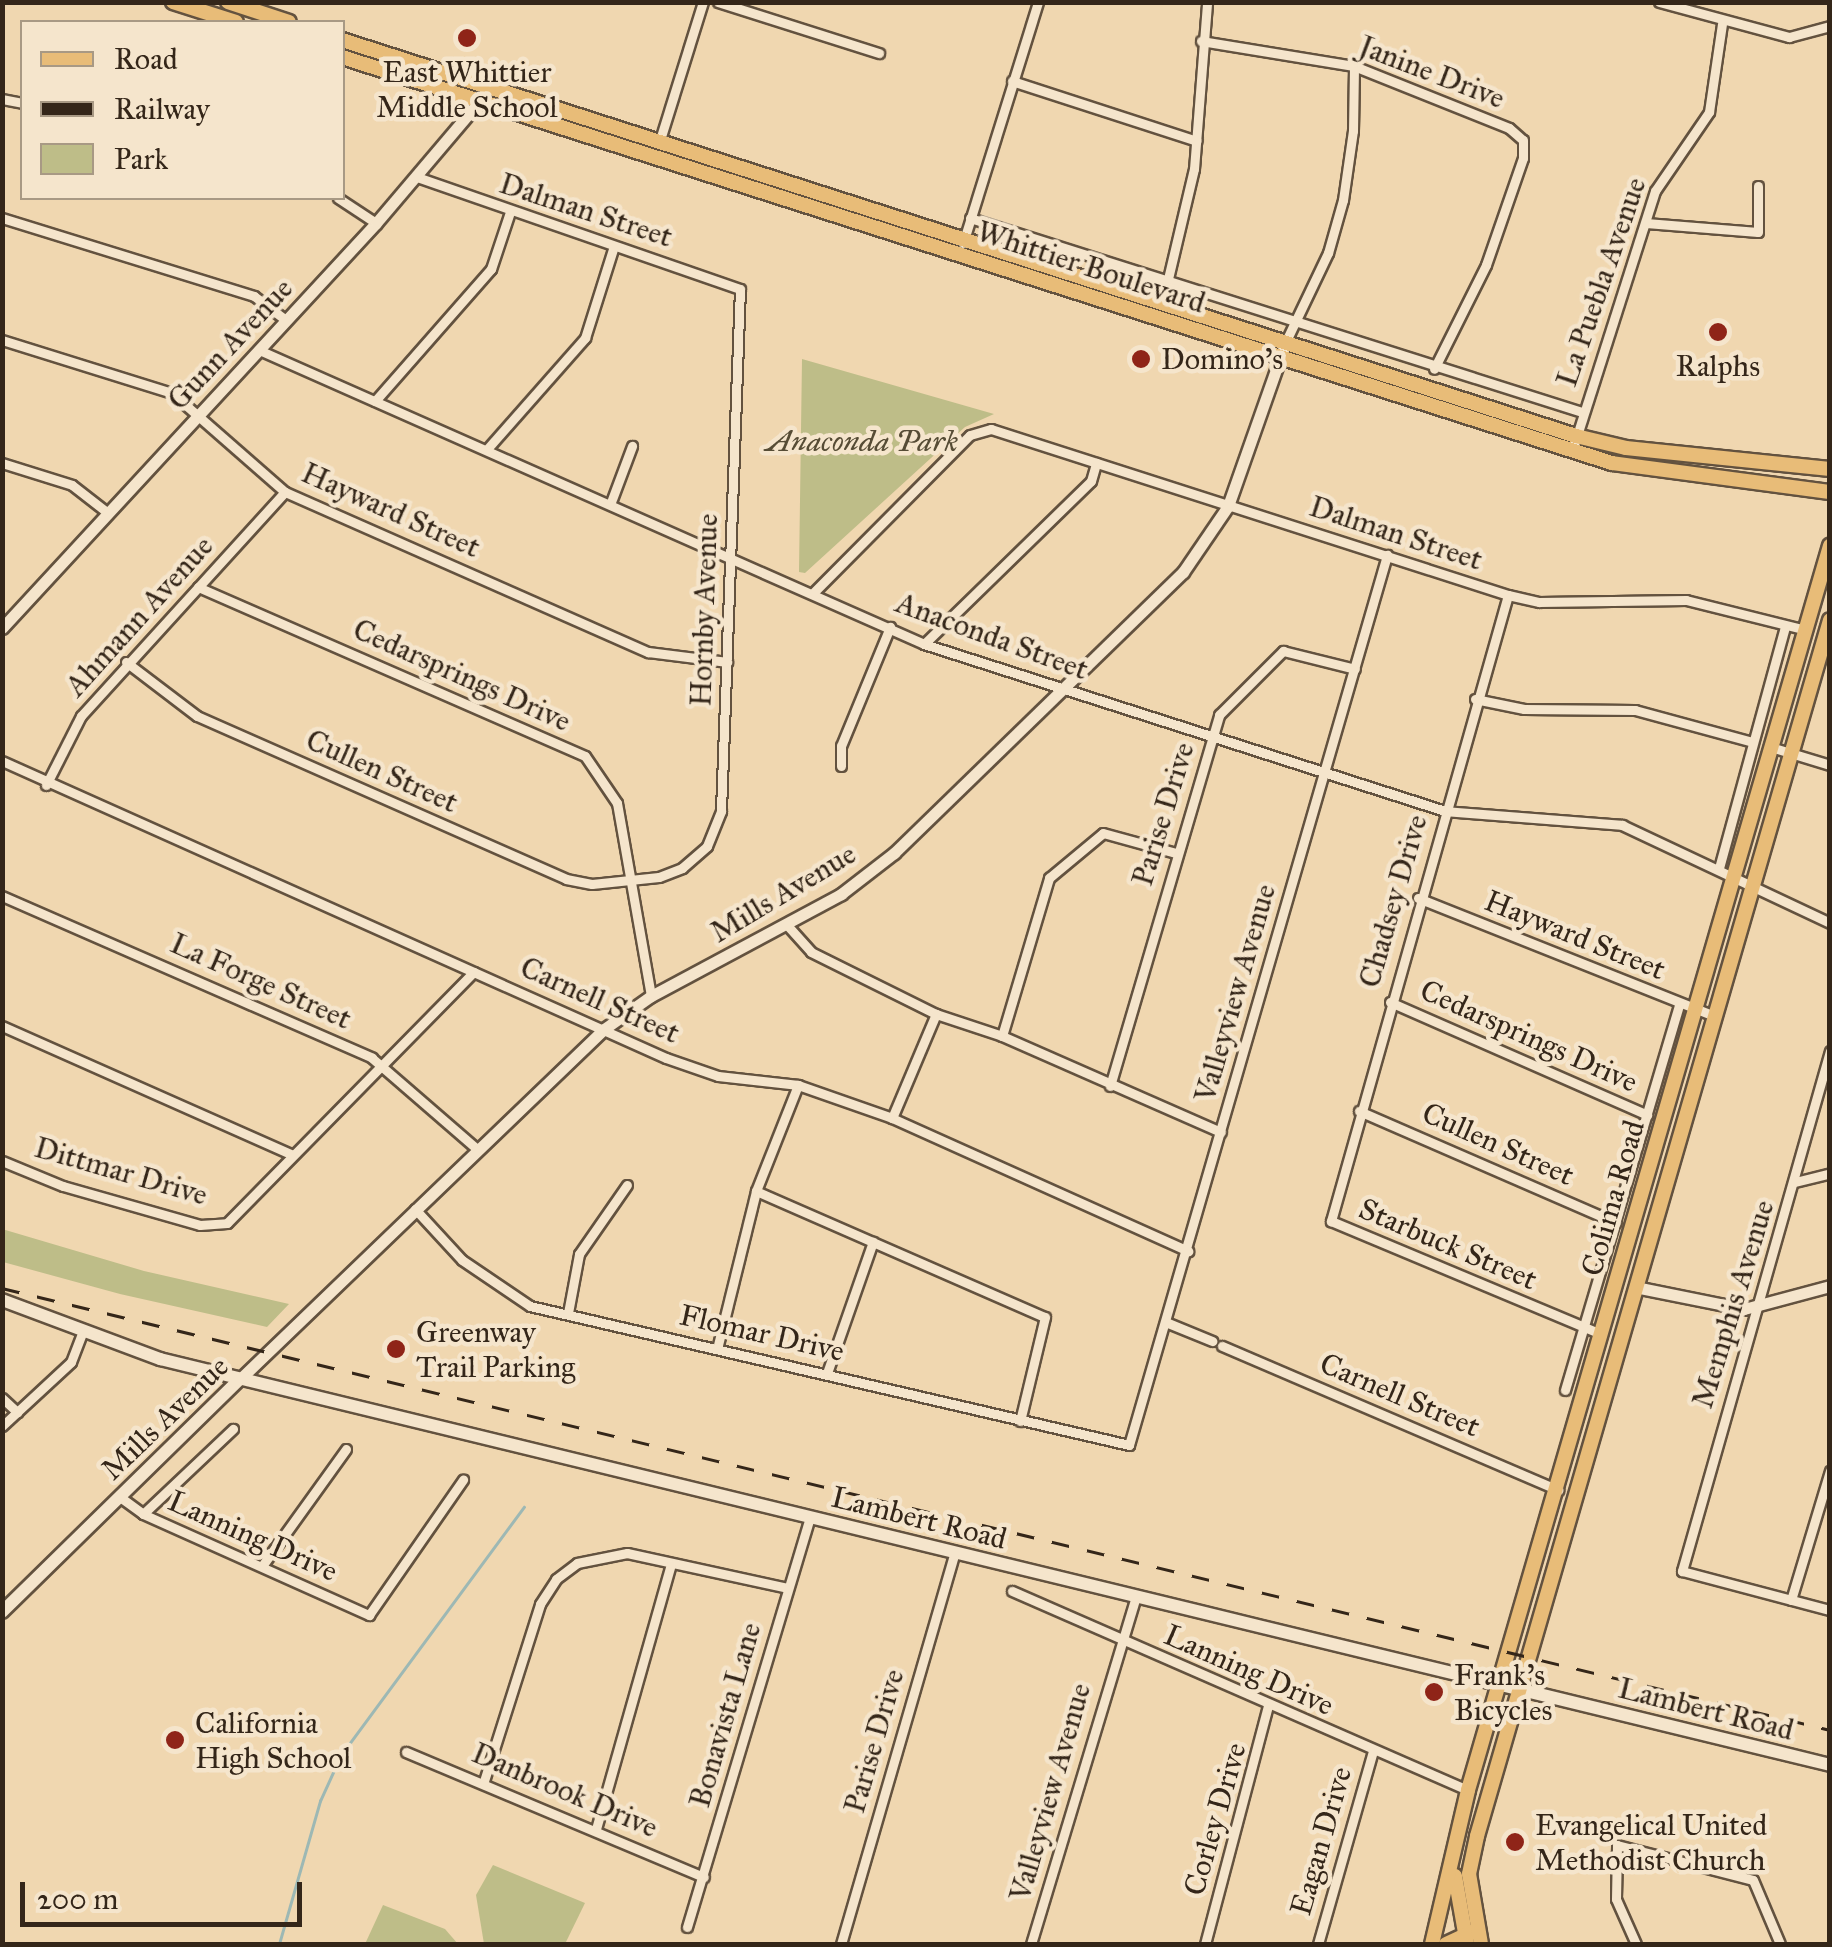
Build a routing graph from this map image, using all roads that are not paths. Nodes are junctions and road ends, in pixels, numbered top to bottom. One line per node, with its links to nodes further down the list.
1 (173, 2): 8 (main road)
2 (228, 2): 10 (main road)
3 (703, 2): 21 (street)
4 (718, 2): 15 (street)
5 (1038, 2): 18 (street)
6 (1207, 2): 13 (street)
7 (1659, 3): 11 (street)
8 (208, 8): 9 (main road)
9 (232, 20)
10 (283, 20)
11 (1722, 24): 12 (street); 30 (street, La Puebla Avenue)
12 (1830, 26)
13 (1202, 40): 17 (street, Janine Drive); 20 (street)
14 (345, 41): 19 (main road, Whittier Boulevard)
15 (878, 52)
16 (345, 58): 19 (main road, Whittier Boulevard)
17 (1354, 66): 36 (street, Mills Avenue); 41 (street, Janine Drive)
18 (1012, 81): 20 (street); 28 (street)
19 (484, 95): 21 (main road, Whittier Boulevard); 22 (main road, Whittier Boulevard); 23 (street, Gunn Avenue)
20 (1197, 141): 33 (street)
21 (660, 142): 22 (street); 32 (main road, Whittier Boulevard)
22 (654, 158): 32 (main road, Whittier Boulevard)
23 (417, 177): 26 (street, Dalman Street); 29 (street, Gunn Avenue)
24 (1758, 186): 30 (street)
25 (341, 200): 29 (street)
26 (510, 212): 31 (street, Dalman Street); 42 (street)
27 (2, 218): 35 (street)
28 (970, 218): 32 (street); 33 (street, Whittier Boulevard)
29 (376, 222): 35 (street, Gunn Avenue)
30 (1646, 224): 43 (street, La Puebla Avenue)
31 (614, 246): 34 (street, Dalman Street); 47 (street)
32 (962, 246): 38 (main road, Whittier Boulevard); 40 (main road, Whittier Boulevard)
33 (1167, 283): 36 (street, Whittier Boulevard)
34 (740, 289): 57 (street, Hornby Avenue)
35 (286, 320): 39 (street, Gunn Avenue)
36 (1293, 322): 38 (street, Mills Avenue); 41 (street, Whittier Boulevard)
37 (2, 340): 44 (street, Hayward Street)
38 (1286, 341): 40 (street, Mills Avenue); 45 (main road, Whittier Boulevard)
39 (258, 350): 42 (street, Anaconda Street); 44 (street, Gunn Avenue)
40 (1280, 358): 45 (main road, Whittier Boulevard); 54 (street, Mills Avenue)
41 (1434, 370): 43 (street, Whittier Boulevard)
42 (375, 401): 47 (street, Anaconda Street)
43 (1582, 412): 45 (street, La Puebla Avenue)
44 (197, 416): 51 (street, Hayward Street); 55 (street, Gunn Avenue)
45 (1574, 443): 50 (main road, Whittier Boulevard); 52 (main road, Whittier Boulevard)
46 (632, 446): 53 (street)
47 (488, 448): 53 (street, Anaconda Street)
48 (2, 463): 55 (street)
49 (1096, 463): 54 (street, Dalman Street); 60 (street, Dalman Street); 67 (street)
50 (1830, 469)
51 (285, 492): 59 (street, Ahmann Avenue); 69 (street, Hayward Street)
52 (1830, 492)
53 (611, 502): 57 (street, Anaconda Street)
54 (1228, 506): 58 (street, Dalman Street); 71 (street, Mills Avenue)
55 (108, 513): 63 (street, Gunn Avenue)
56 (1830, 546): 66 (main road, Colima Road)
57 (732, 555): 60 (street, Anaconda Street); 69 (street, Hornby Avenue)
58 (1387, 555): 61 (street, Dalman Street); 70 (street, Valleyview Avenue)
59 (198, 587): 68 (street, Ahmann Avenue); 86 (street, Cedarsprings Drive)
60 (814, 592): 64 (street, Anaconda Street)
61 (1508, 595): 65 (street, Dalman Street); 72 (street, Chadsey Drive)
62 (1830, 620): 76 (main road, Colima Road)
63 (4, 622)
64 (890, 627): 67 (street, Anaconda Street); 79 (street)
65 (1785, 627): 66 (street, Dalman Street); 74 (street)
66 (1806, 630): 75 (main road, Colima Road)
67 (924, 644): 71 (street, Anaconda Street)
68 (126, 662): 81 (street, Ahmann Avenue); 86 (street, Cullen Street)
69 (727, 662): 86 (street, Hornby Avenue)
70 (1355, 669): 73 (street, Parise Drive); 80 (street, Valleyview Avenue)
71 (1064, 689): 73 (street, Anaconda Street); 91 (street, Mills Avenue)
72 (1475, 699): 74 (street); 82 (street, Chadsey Drive)
73 (1211, 739): 80 (street, Anaconda Street); 83 (street, Parise Drive)
74 (1753, 742): 84 (street)
75 (1774, 748): 76 (street); 85 (main road, Colima Road)
76 (1790, 753): 78 (street); 87 (main road, Colima Road)
77 (2, 761): 81 (street, Carnell Street)
78 (1830, 764)
79 (841, 766)
80 (1325, 773): 82 (street, Anaconda Street); 109 (street, Valleyview Avenue)
81 (46, 785): 92 (street, Carnell Street)
82 (1445, 812): 84 (street, Anaconda Street); 89 (street, Chadsey Drive)
83 (1176, 853): 101 (street); 105 (street, Parise Drive)
84 (1719, 868): 85 (street, Anaconda Street)
85 (1735, 879): 87 (street); 96 (main road, Colima Road)
86 (633, 882): 93 (street, Cedarsprings Drive)
87 (1750, 890): 90 (street); 98 (main road, Colima Road)
88 (2, 896): 103 (street, La Forge Street)
89 (1418, 898): 94 (street, Chadsey Drive); 95 (street, Hayward Street)
90 (1830, 924)
91 (787, 925): 93 (street, Mills Avenue); 97 (street)
92 (474, 972): 100 (street, Carnell Street); 103 (street)
93 (651, 996): 100 (street, Mills Avenue)
94 (1390, 1002): 106 (street, Chadsey Drive); 107 (street, Cedarsprings Drive)
95 (1679, 1005): 96 (street, Hayward Street); 107 (street)
96 (1696, 1011): 98 (street, Hayward Street); 122 (main road, Colima Road)
97 (936, 1014): 101 (street); 108 (street)
98 (1714, 1016): 123 (main road, Colima Road)
99 (2, 1026): 111 (street)
100 (604, 1029): 104 (street, Carnell Street); 110 (street, Mills Avenue)
101 (1002, 1036): 105 (street)
102 (1829, 1056): 114 (street, Memphis Avenue)
103 (384, 1066): 110 (street, La Forge Street); 111 (street)
104 (798, 1085): 108 (street, Carnell Street); 116 (street)
105 (1110, 1086): 109 (street)
106 (1359, 1111): 118 (street, Chadsey Drive); 119 (street, Cullen Street)
107 (1647, 1115): 119 (street)
108 (892, 1118): 121 (street, Carnell Street)
109 (1221, 1132): 121 (street, Valleyview Avenue)
110 (476, 1148): 117 (street, Mills Avenue)
111 (291, 1154): 112 (street, Dittmar Drive)
112 (2, 1161)
113 (1830, 1172): 114 (street)
114 (1795, 1182): 126 (street, Memphis Avenue)
115 (627, 1186): 127 (street)
116 (756, 1192): 120 (street); 133 (street)
117 (415, 1209): 127 (street, Flomar Drive); 135 (street, Mills Avenue)
118 (1331, 1221): 129 (street, Starbuck Street)
119 (1616, 1223): 129 (street)
120 (872, 1242): 134 (street); 139 (street)
121 (1188, 1251): 128 (street, Valleyview Avenue)
122 (1618, 1281): 123 (street); 131 (main road, Colima Road)
123 (1634, 1286): 126 (street); 132 (main road, Colima Road)
124 (1830, 1286): 126 (street)
125 (2, 1300): 130 (main road, Lambert Road)
126 (1755, 1307): 156 (street, Memphis Avenue)
127 (568, 1313): 133 (street, Flomar Drive)
128 (1168, 1323): 142 (street, Valleyview Avenue); 146 (street, Carnell Street)
129 (1584, 1330): 131 (street, Starbuck Street); 136 (street)
130 (82, 1334): 135 (main road, Lambert Road); 138 (street)
131 (1601, 1334): 132 (main road); 146 (main road, Colima Road)
132 (1618, 1338): 146 (main road, Colima Road)
133 (716, 1348): 134 (street, Flomar Drive)
134 (827, 1373): 139 (street, Flomar Drive)
135 (240, 1379): 147 (main road, Mills Avenue); 149 (main road, Lambert Road)
136 (1565, 1390)
137 (2, 1398): 138 (street)
138 (16, 1412): 140 (street)
139 (1020, 1421): 142 (street, Flomar Drive)
140 (2, 1426)
141 (234, 1429): 148 (street)
142 (1129, 1445)
143 (346, 1449): 152 (street)
144 (1830, 1471): 156 (street)
145 (463, 1480): 152 (street, Lanning Drive)
146 (1565, 1491): 160 (main road, Colima Road); 161 (main road, Colima Road)
147 (120, 1497): 148 (street, Lanning Drive); 158 (main road, Mills Avenue)
148 (143, 1514): 152 (street, Lanning Drive)
149 (810, 1517): 150 (main road, Lambert Road); 153 (street, Bonavista Lane)
150 (955, 1552): 155 (main road, Lambert Road); 173 (street, Parise Drive)
151 (671, 1564): 153 (street); 166 (street); 168 (street)
152 (262, 1566)
153 (788, 1588): 170 (street, Bonavista Lane)
154 (1012, 1591): 159 (street, Lanning Drive)
155 (1136, 1596): 159 (street, Valleyview Avenue); 160 (main road, Lambert Road)
156 (1790, 1600): 157 (street)
157 (1830, 1610)
158 (2, 1612)
159 (1120, 1639): 162 (street, Lanning Drive); 174 (street, Valleyview Avenue)
160 (1499, 1684): 161 (main road, Lambert Road); 167 (main road, Colima Road)
161 (1522, 1690): 165 (main road, Lambert Road); 172 (main road, Colima Road)
162 (1268, 1706): 164 (street, Lanning Drive); 175 (street, Corley Drive)
163 (406, 1752): 166 (street, Danbrook Drive)
164 (1373, 1752): 167 (street, Lanning Drive); 176 (street, Eagan Drive)
165 (1830, 1765)
166 (484, 1782): 168 (street, Danbrook Drive)
167 (1468, 1790): 169 (main road, Colima Road)
168 (596, 1829): 170 (street, Danbrook Drive)
169 (1454, 1866): 172 (main road); 177 (main road)
170 (704, 1877): 171 (street, Bonavista Lane)
171 (688, 1927)
172 (1472, 1939): 178 (main road)
173 (841, 1944)
174 (1031, 1944)
175 (1206, 1944)
176 (1318, 1944)
177 (1432, 1944)
178 (1446, 1944)
179 (1636, 1944): 180 (street)
180 (1780, 1944)

